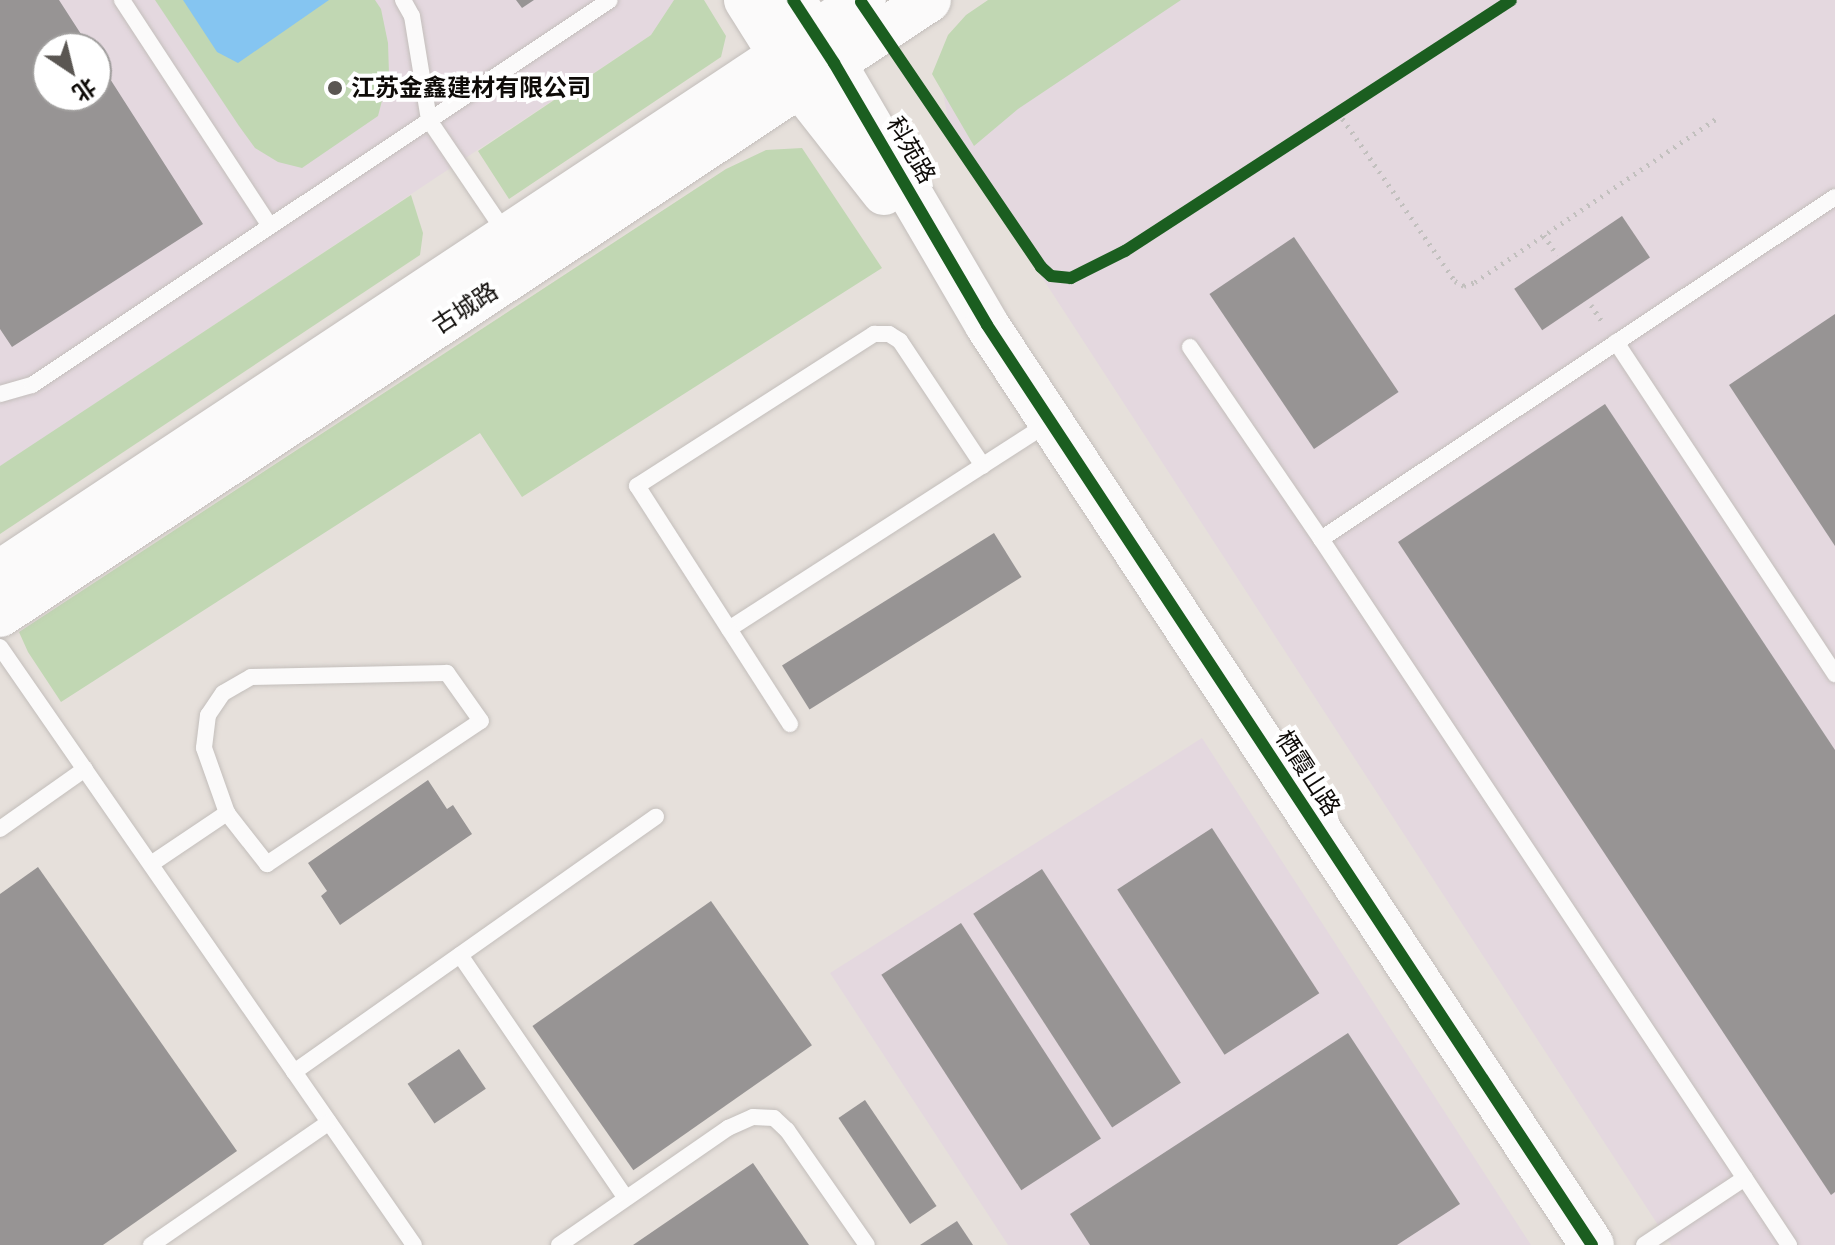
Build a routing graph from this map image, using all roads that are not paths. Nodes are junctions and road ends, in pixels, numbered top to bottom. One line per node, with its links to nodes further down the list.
1 (122, 0): 10 (lane)
2 (403, 0): 8 (lane)
3 (610, 0): 8 (lane)
4 (746, 0): 7 (main road, 科苑路)
5 (864, 0): 7 (main road, 古城路)
6 (929, 0): 7 (main road, 古城路)
7 (804, 47): 11 (main road, 古城路); 12 (main road, 科苑路)
8 (429, 120): 10 (lane); 11 (lane)
9 (1835, 197): 13 (lane)
10 (270, 226): 15 (lane)
11 (517, 251): 19 (main road, 古城路); 20 (main road, 古城路)
12 (987, 325): 16 (main road, 栖霞山路)
13 (1616, 342): 18 (lane); 23 (lane)
14 (1190, 347): 18 (lane)
15 (0, 394)
16 (1051, 422): 17 (lane); 39 (main road, 栖霞山路)
17 (983, 466): 21 (lane); 21 (lane)
18 (1321, 539): 33 (lane)
19 (0, 572)
20 (0, 615)
21 (729, 629): 24 (lane)
22 (0, 647): 25 (lane)
23 (1835, 674)
24 (790, 724)
25 (85, 769): 28 (lane); 29 (lane)
26 (227, 813): 26 (lane); 29 (lane)
27 (656, 817): 30 (lane)
28 (0, 829)
29 (151, 864): 31 (lane)
30 (460, 955): 31 (lane); 34 (lane)
31 (294, 1072): 32 (lane)
32 (329, 1122): 35 (lane); 36 (lane)
33 (1745, 1178): 40 (lane); 41 (lane)
34 (626, 1198): 37 (lane); 38 (lane)
35 (151, 1245)
36 (414, 1245)
37 (559, 1245)
38 (867, 1245)
39 (1592, 1245)
40 (1644, 1245)
41 (1789, 1245)

